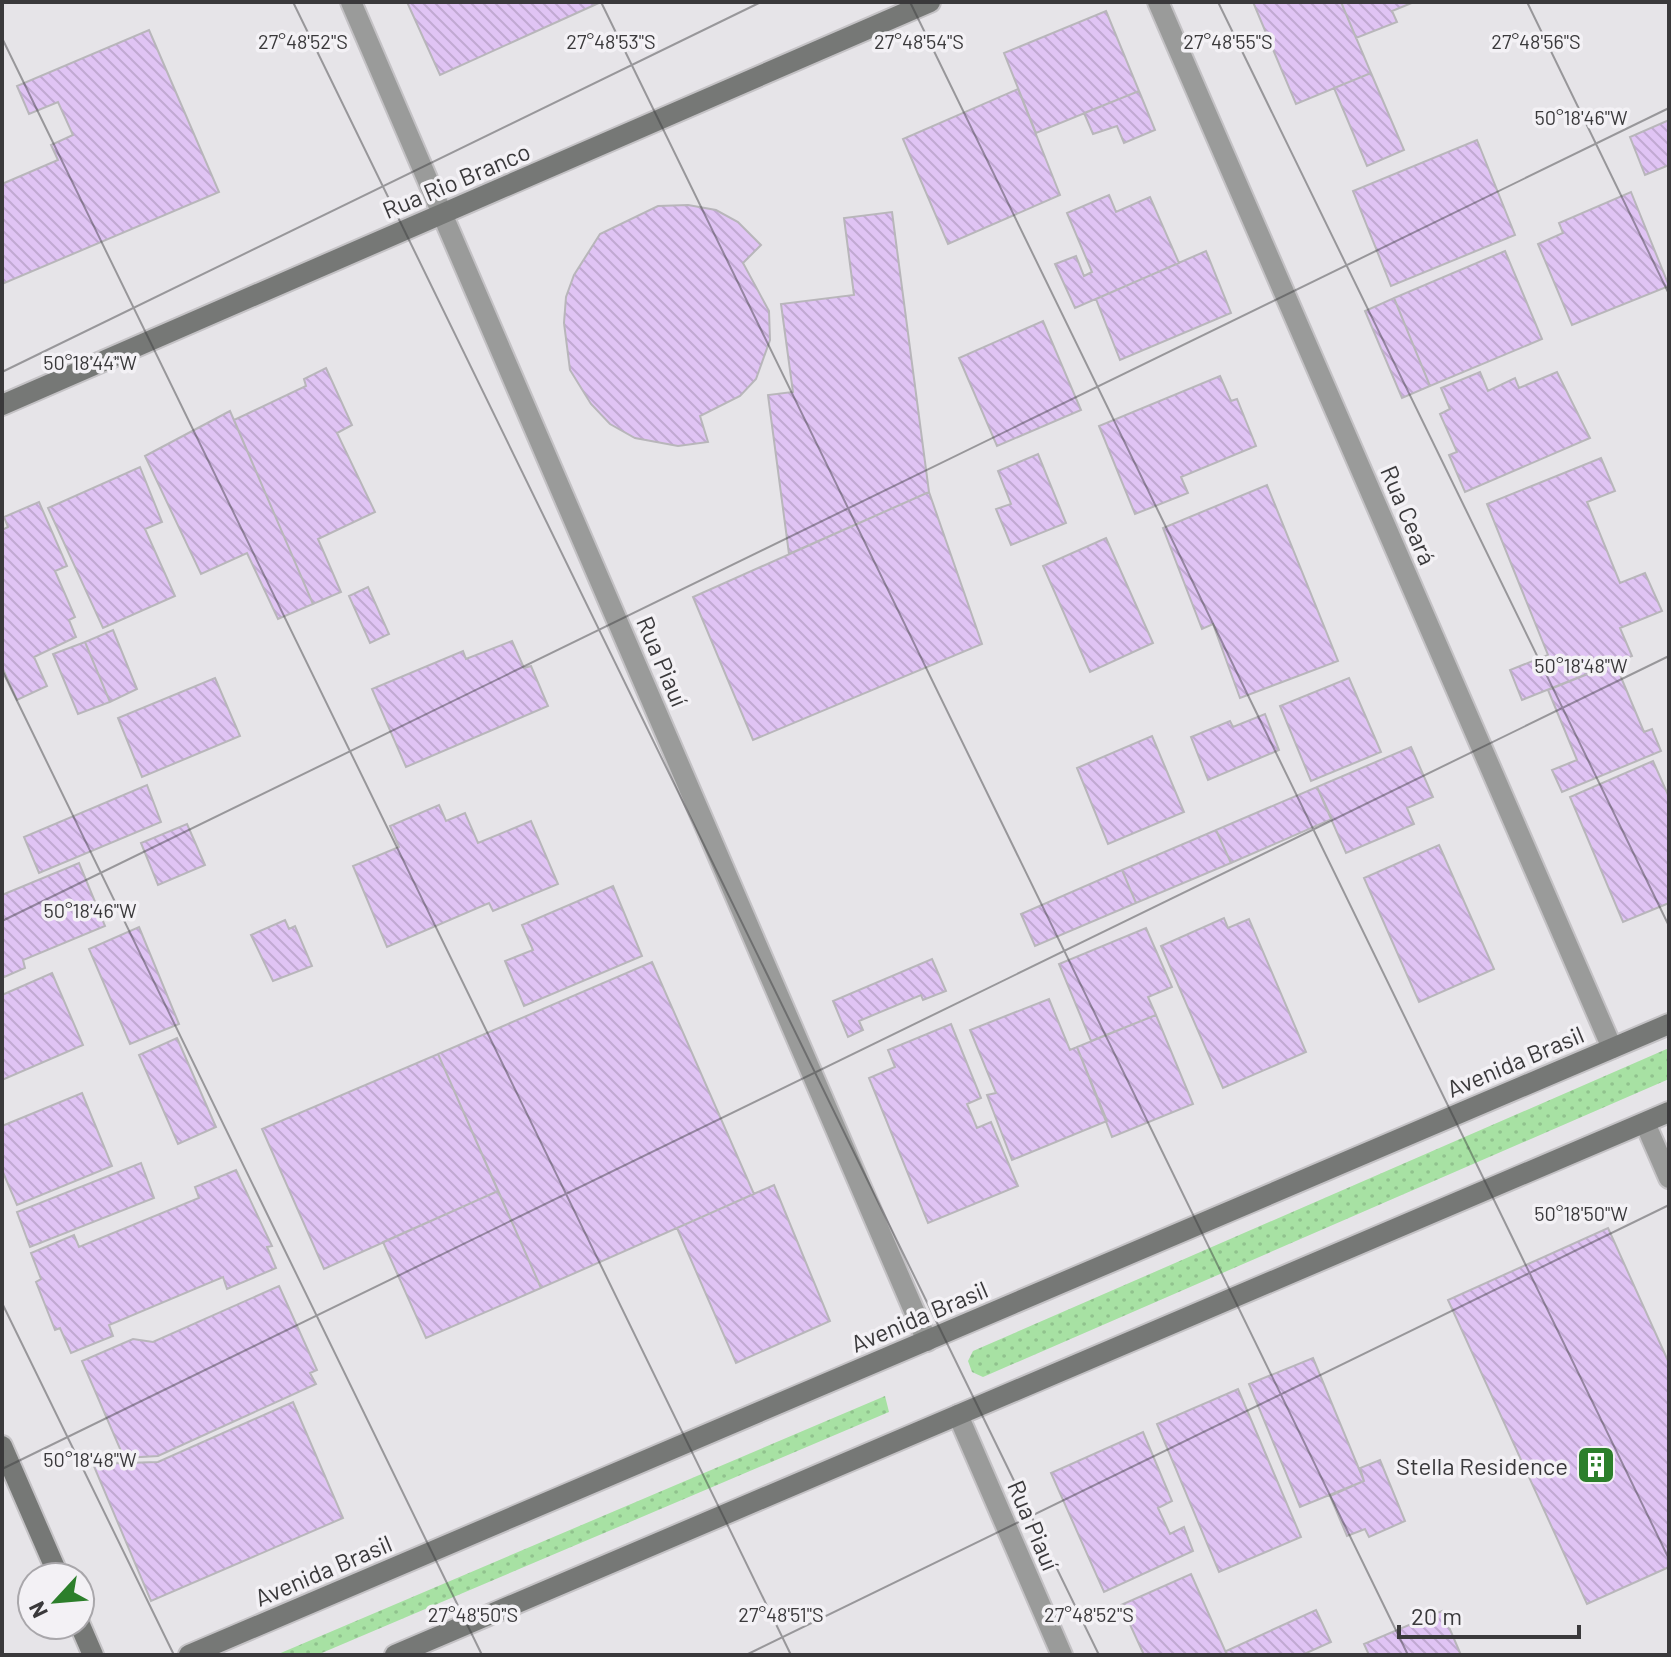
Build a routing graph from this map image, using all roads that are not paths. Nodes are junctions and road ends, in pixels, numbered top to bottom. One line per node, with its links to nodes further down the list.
1 (351, 2): 4 (street, Rua Piauí)
2 (930, 2): 4 (main road, Rua Rio Branco)
3 (1158, 2): 7 (street, Rua Ceará)
4 (442, 214): 5 (main road, Rua Rio Branco); 11 (street, Rua Piauí)
5 (2, 405)
6 (1669, 1024): 7 (main road, Avenida Brasil)
7 (1612, 1048): 11 (main road, Avenida Brasil)
8 (1669, 1112): 9 (main road)
9 (1645, 1123): 10 (street); 12 (main road)
10 (1669, 1178)
11 (927, 1341): 15 (main road, Avenida Brasil)
12 (958, 1415): 16 (main road); 17 (street, Rua Piauí)
13 (2, 1446): 14 (main road)
14 (52, 1561)
15 (189, 1655)
16 (395, 1655)
17 (1062, 1655)

